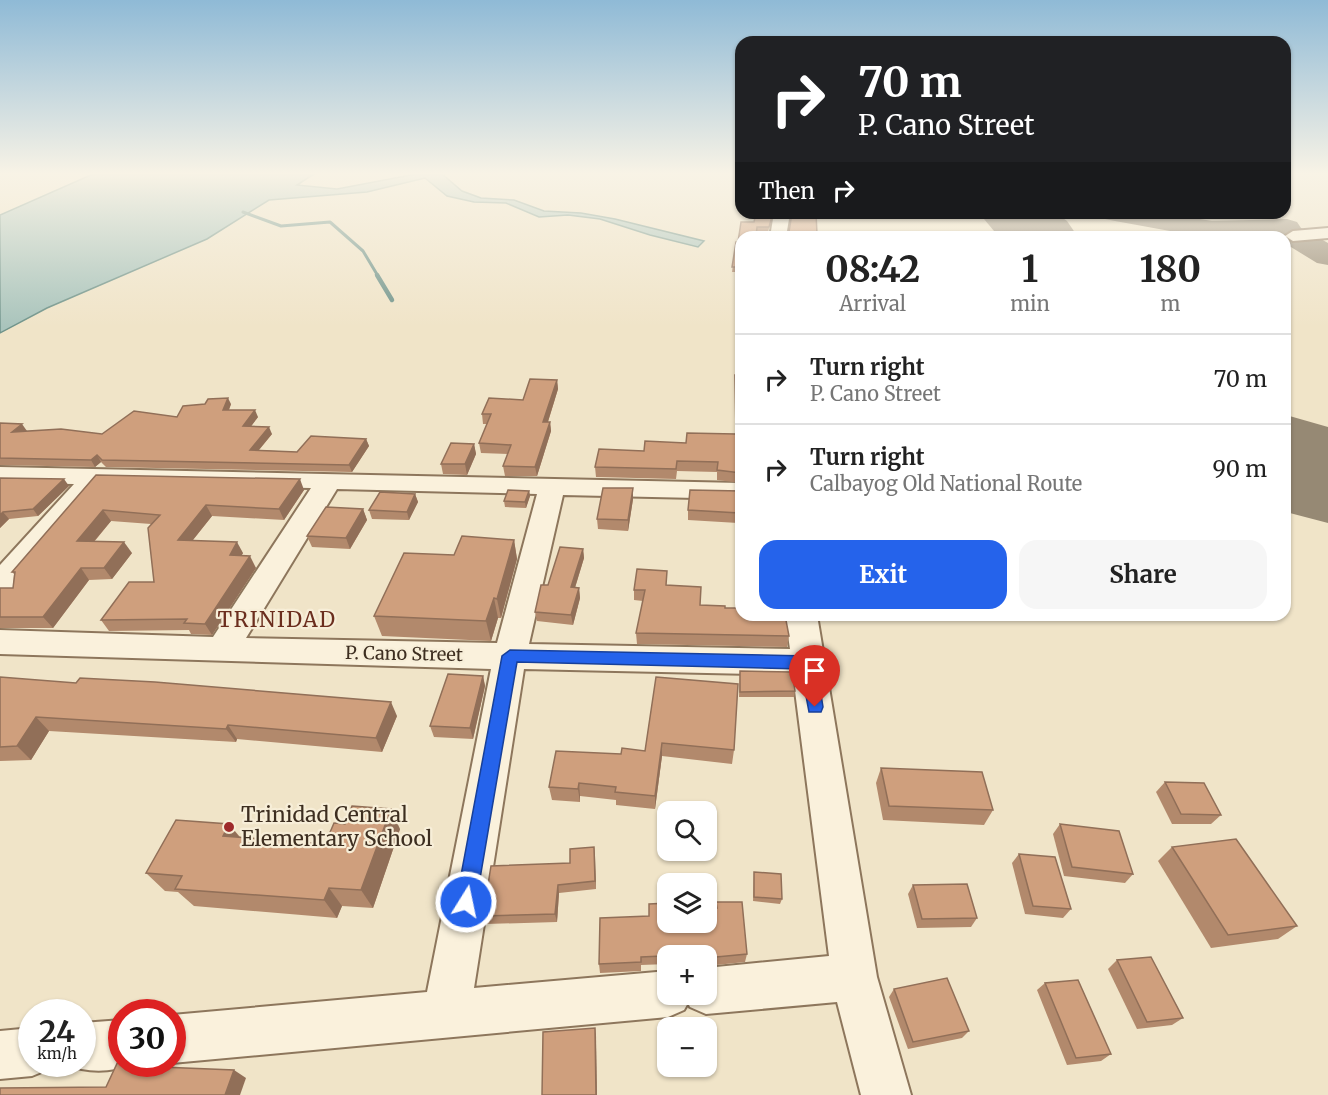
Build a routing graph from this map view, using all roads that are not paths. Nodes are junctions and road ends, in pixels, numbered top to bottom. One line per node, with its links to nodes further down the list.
1 (1328, 233): 2 (street)
2 (1293, 236)
3 (0, 475): 4 (street)
4 (95, 476): 5 (street); 8 (street)
5 (329, 481): 6 (street); 11 (street)
6 (552, 487): 7 (street); 12 (street)
7 (735, 491)
8 (0, 584)
9 (802, 621): 13 (street)
10 (0, 642): 11 (street, P. Cano Street)
11 (222, 650): 12 (street, P. Cano Street)
12 (510, 656): 13 (street, P. Cano Street); 17 (street)
13 (808, 663): 14 (street)
14 (854, 977): 15 (street); 21 (street)
15 (717, 989)
16 (657, 995): 17 (street)
17 (446, 1014): 18 (street)
18 (186, 1038)
19 (18, 1053): 20 (street)
20 (0, 1055)
21 (886, 1095)

